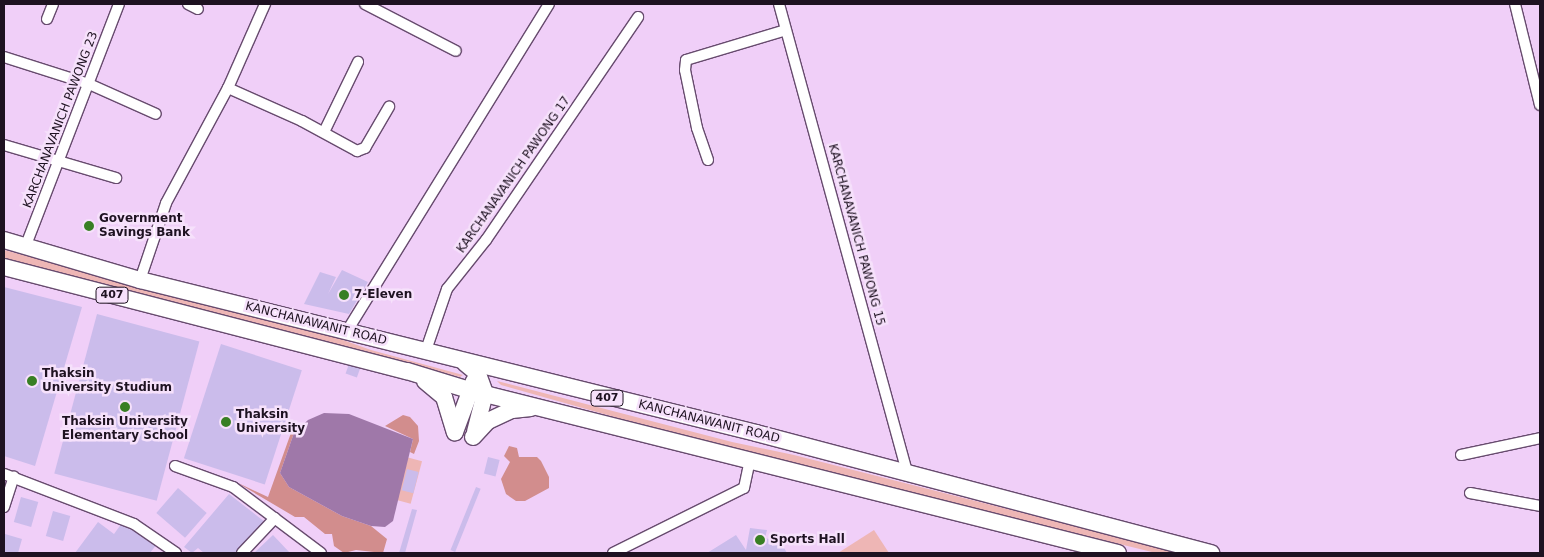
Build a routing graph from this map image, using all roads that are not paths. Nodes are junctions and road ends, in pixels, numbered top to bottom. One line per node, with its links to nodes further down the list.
1 (53, 4): 9 (street)
2 (119, 4): 14 (street, KARCHANAVANICH PAWONG 23)
3 (265, 4): 15 (street)
4 (365, 4): 11 (street)
5 (549, 4): 28 (street)
6 (779, 4): 10 (street, KARCHANAVANICH PAWONG 15)
7 (1515, 4): 16 (street)
8 (638, 17): 29 (street, KARCHANAVANICH PAWONG 17)
9 (47, 19)
10 (786, 30): 21 (street); 40 (street, KARCHANAVANICH PAWONG 15)
11 (456, 51)
12 (4, 57): 14 (street)
13 (358, 62): 19 (street)
14 (89, 84): 18 (street); 22 (street, KARCHANAVANICH PAWONG 23)
15 (228, 88): 19 (street); 27 (street)
16 (1540, 105)
17 (389, 107): 19 (street)
18 (156, 114)
19 (324, 132)
20 (4, 145): 22 (street)
21 (708, 160)
22 (60, 162): 23 (street); 25 (street, KARCHANAVANICH PAWONG 23)
23 (116, 178)
24 (4, 240): 25 (main road, KANCHANAWANIT ROAD / 407)
25 (26, 245): 27 (main road, KANCHANAWANIT ROAD / 407)
26 (4, 267): 31 (main road, KANCHANAWANIT ROAD / 407)
27 (140, 280): 28 (main road, KANCHANAWANIT ROAD / 407)
28 (347, 331): 29 (main road, KANCHANAWANIT ROAD / 407)
29 (424, 353): 30 (main road, KANCHANAWANIT ROAD / 407)
30 (462, 362): 32 (main road, KANCHANAWANIT ROAD / 407); 33 (main road)
31 (407, 371): 34 (main road, KANCHANAWANIT ROAD / 407); 34 (main road)
32 (501, 372): 33 (main road); 40 (main road, KANCHANAWANIT ROAD / 407)
33 (480, 377): 34 (main road)
34 (477, 391): 35 (main road, KANCHANAWANIT ROAD / 407); 35 (main road)
35 (553, 409): 38 (main road, KANCHANAWANIT ROAD / 407)
36 (1540, 438): 37 (street)
37 (1461, 456)
38 (750, 460): 49 (street); 50 (main road, KANCHANAWANIT ROAD / 407)
39 (175, 466): 45 (street)
40 (907, 473): 51 (main road, KANCHANAWANIT ROAD / 407)
41 (9, 476): 44 (street); 46 (street)
42 (1470, 493): 43 (street)
43 (1540, 506)
44 (4, 507)
45 (275, 518): 47 (street); 48 (street)
46 (176, 553)
47 (242, 553)
48 (322, 553)
49 (613, 553)
50 (1118, 553)
51 (1211, 553)

